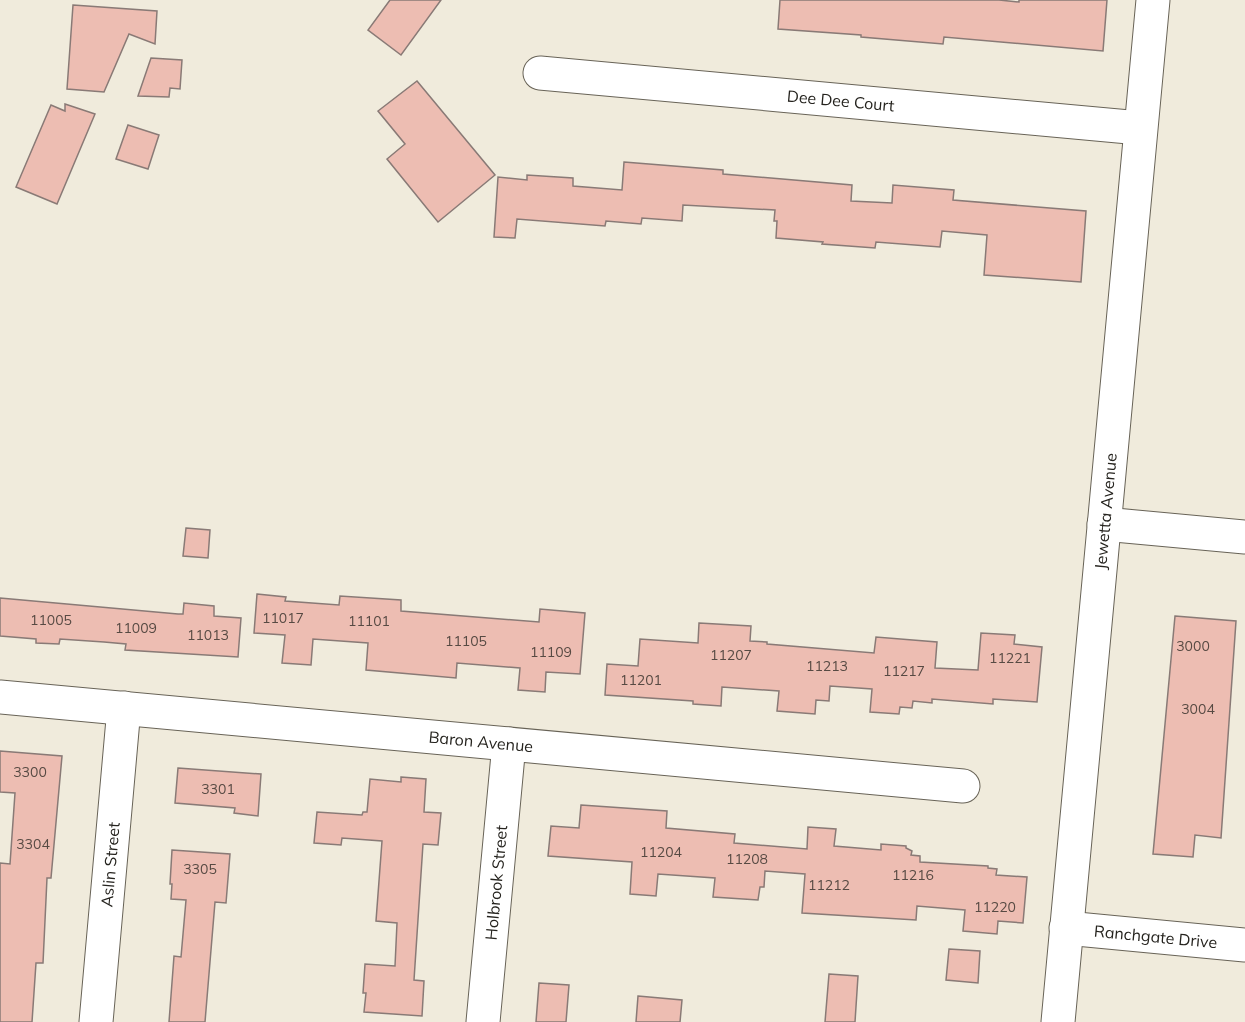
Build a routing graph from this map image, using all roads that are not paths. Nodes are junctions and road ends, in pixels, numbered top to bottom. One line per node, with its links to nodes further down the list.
1 (1153, 0): 3 (street, Jewetta Avenue)
2 (540, 73): 3 (street, Dee Dee Court)
3 (1140, 128): 4 (street, Jewetta Avenue)
4 (1104, 524): 5 (street); 10 (street, Jewetta Avenue)
5 (1245, 537)
6 (0, 697): 7 (street, Baron Avenue)
7 (124, 708): 8 (street, Baron Avenue); 12 (street, Aslin Street)
8 (509, 744): 9 (street, Baron Avenue); 13 (street, Holbrook Street)
9 (963, 786)
10 (1066, 928): 11 (street, Ranchgate Drive); 14 (street, Jewetta Avenue)
11 (1245, 945)
12 (96, 1022)
13 (483, 1022)
14 (1058, 1022)

